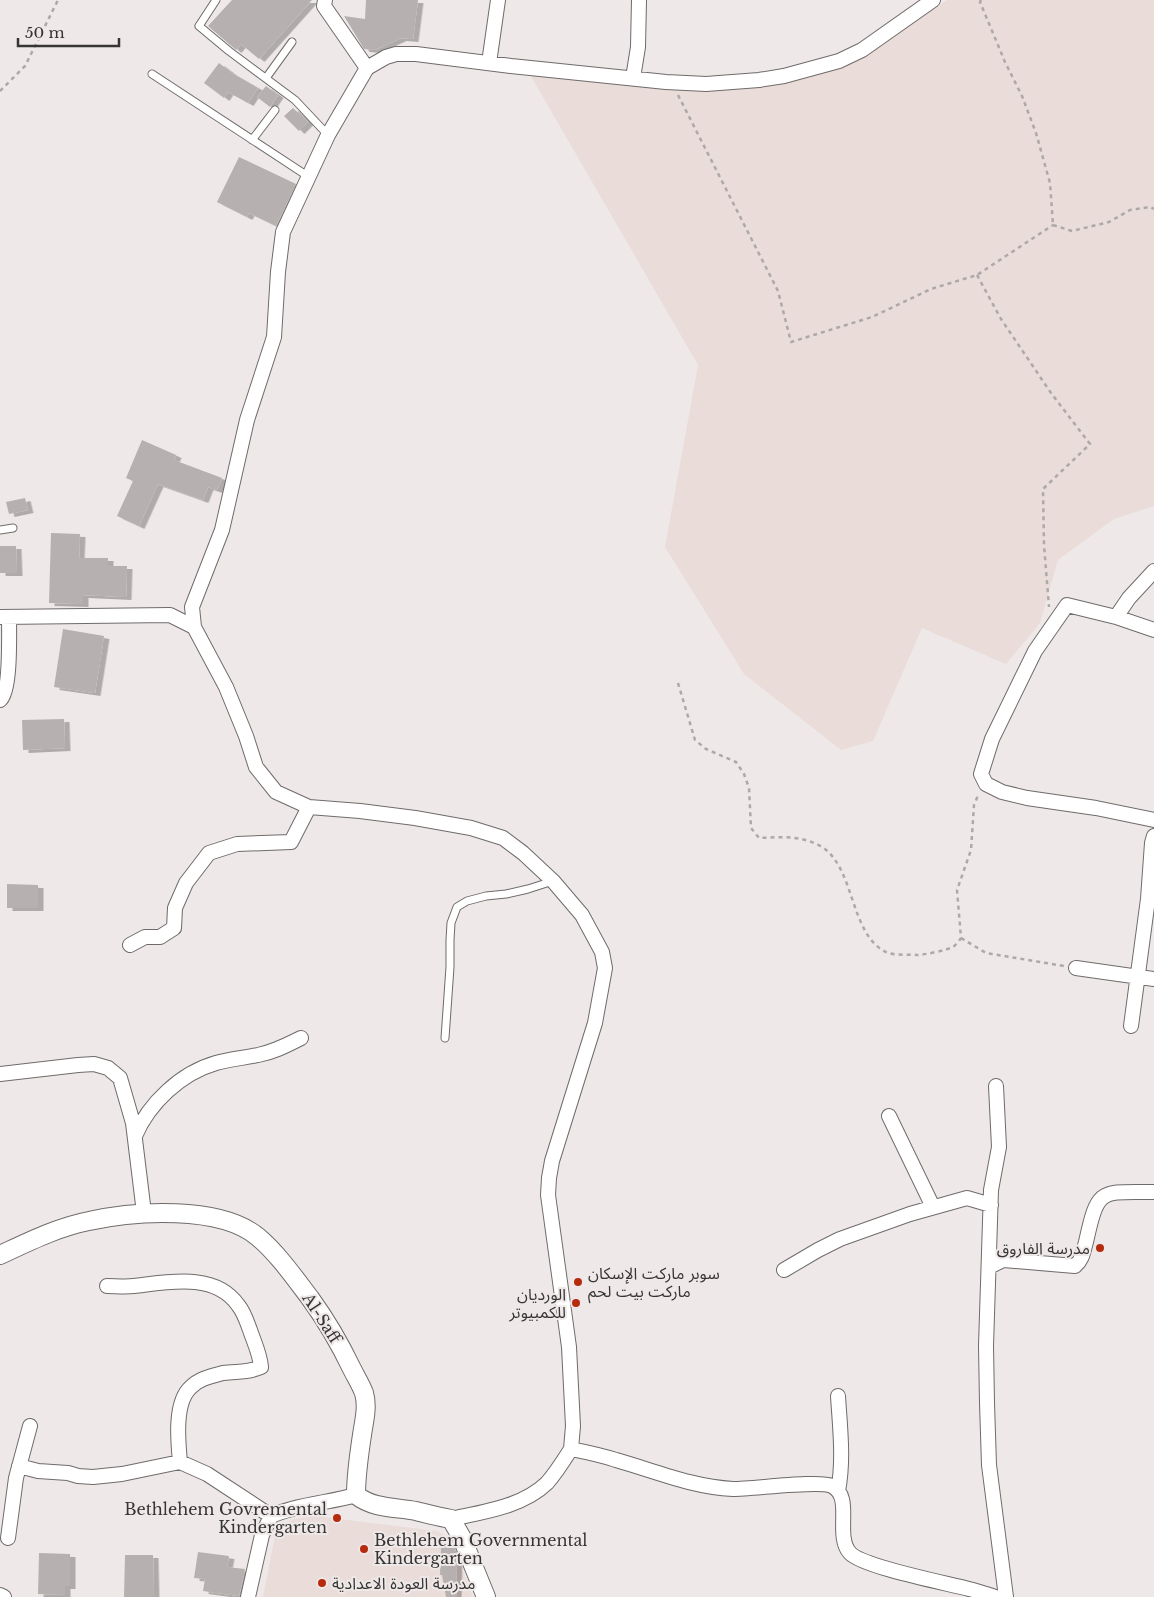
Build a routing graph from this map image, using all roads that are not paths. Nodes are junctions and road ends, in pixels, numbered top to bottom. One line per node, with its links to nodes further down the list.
1 (216, 0): 10 (lane)
2 (325, 0): 8 (street)
3 (498, 0): 7 (street)
4 (639, 0): 11 (street)
5 (933, 0): 11 (street)
6 (292, 42): 10 (lane)
7 (489, 63): 8 (street); 11 (street)
8 (367, 68): 13 (street)
9 (152, 74): 14 (lane)
10 (266, 78): 13 (lane)
11 (633, 78)
12 (275, 110): 14 (lane)
13 (328, 135): 15 (street)
14 (252, 140): 15 (lane)
15 (309, 177): 19 (street)
16 (13, 528): 17 (lane)
17 (0, 530)
18 (1154, 571): 22 (street)
19 (192, 607): 20 (street); 23 (street)
20 (170, 615): 21 (street); 23 (street)
21 (4, 617): 25 (street)
22 (1116, 617): 24 (street); 27 (street)
23 (194, 628): 26 (street)
24 (1154, 630)
25 (0, 700)
26 (309, 807): 29 (street); 30 (street)
27 (1154, 820)
28 (1154, 836): 32 (street)
29 (553, 880): 36 (lane); 53 (street)
30 (130, 945)
31 (1076, 968): 32 (street)
32 (1138, 977): 33 (street); 34 (street)
33 (1154, 979)
34 (1131, 1026)
35 (301, 1038): 40 (street)
36 (445, 1038)
37 (0, 1074): 40 (street)
38 (996, 1086): 41 (street)
39 (889, 1116): 45 (street)
40 (135, 1136): 46 (street)
41 (992, 1182): 43 (street); 44 (street)
42 (1154, 1192): 48 (street)
43 (968, 1198): 44 (street); 45 (street)
44 (991, 1204): 48 (street)
45 (933, 1207): 49 (street)
46 (144, 1213): 47 (street, Al-Saff); 57 (street, Al-Saff)
47 (0, 1255)
48 (989, 1267): 66 (street)
49 (784, 1270)
50 (107, 1286): 54 (street)
51 (838, 1396): 56 (street)
52 (30, 1426): 55 (street)
53 (572, 1449): 56 (street); 59 (street)
54 (180, 1462): 55 (street); 58 (street)
55 (19, 1466): 60 (street)
56 (838, 1491): 65 (street)
57 (356, 1495): 58 (street); 59 (street)
58 (271, 1516): 63 (street)
59 (451, 1519): 64 (street)
60 (8, 1538)
61 (0, 1595): 62 (street)
62 (4, 1597)
63 (248, 1597)
64 (486, 1597)
65 (995, 1597)
66 (1006, 1597)

